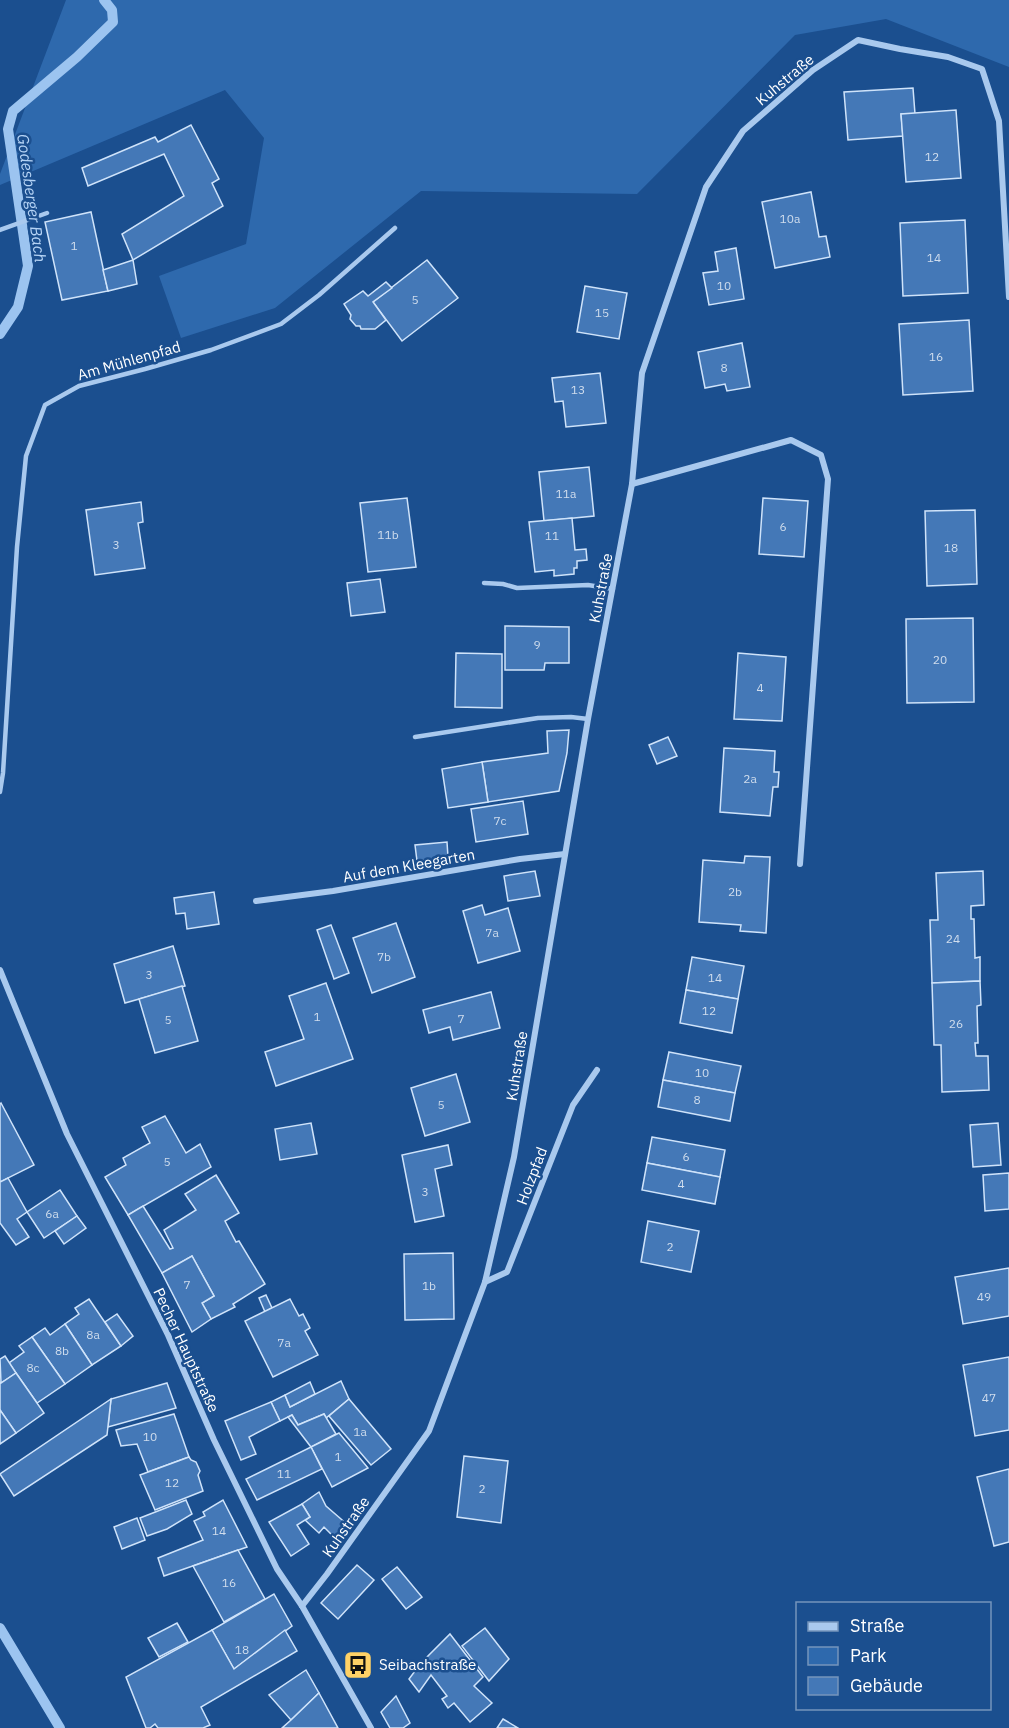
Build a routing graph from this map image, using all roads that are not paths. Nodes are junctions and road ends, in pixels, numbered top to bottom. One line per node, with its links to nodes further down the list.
1 (45, 214): 3 (lane)
2 (395, 228): 10 (lane, Am Mühlenpfad)
3 (0, 230)
4 (1009, 297): 5 (street, Kuhstraße)
5 (632, 484): 7 (street, Kuhstraße); 12 (street)
6 (484, 583): 7 (lane)
7 (613, 589): 8 (street, Kuhstraße)
8 (588, 719): 9 (lane); 11 (street, Kuhstraße)
9 (415, 736)
10 (0, 792)
11 (566, 854): 13 (street, Auf dem Kleegarten); 16 (street, Kuhstraße)
12 (800, 864)
13 (256, 901)
14 (0, 970): 17 (street, Pecher Hauptstraße)
15 (597, 1070): 16 (street, Holzpfad)
16 (485, 1282): 17 (street, Kuhstraße)
17 (302, 1606): 18 (street, Pecher Hauptstraße)
18 (371, 1728)

